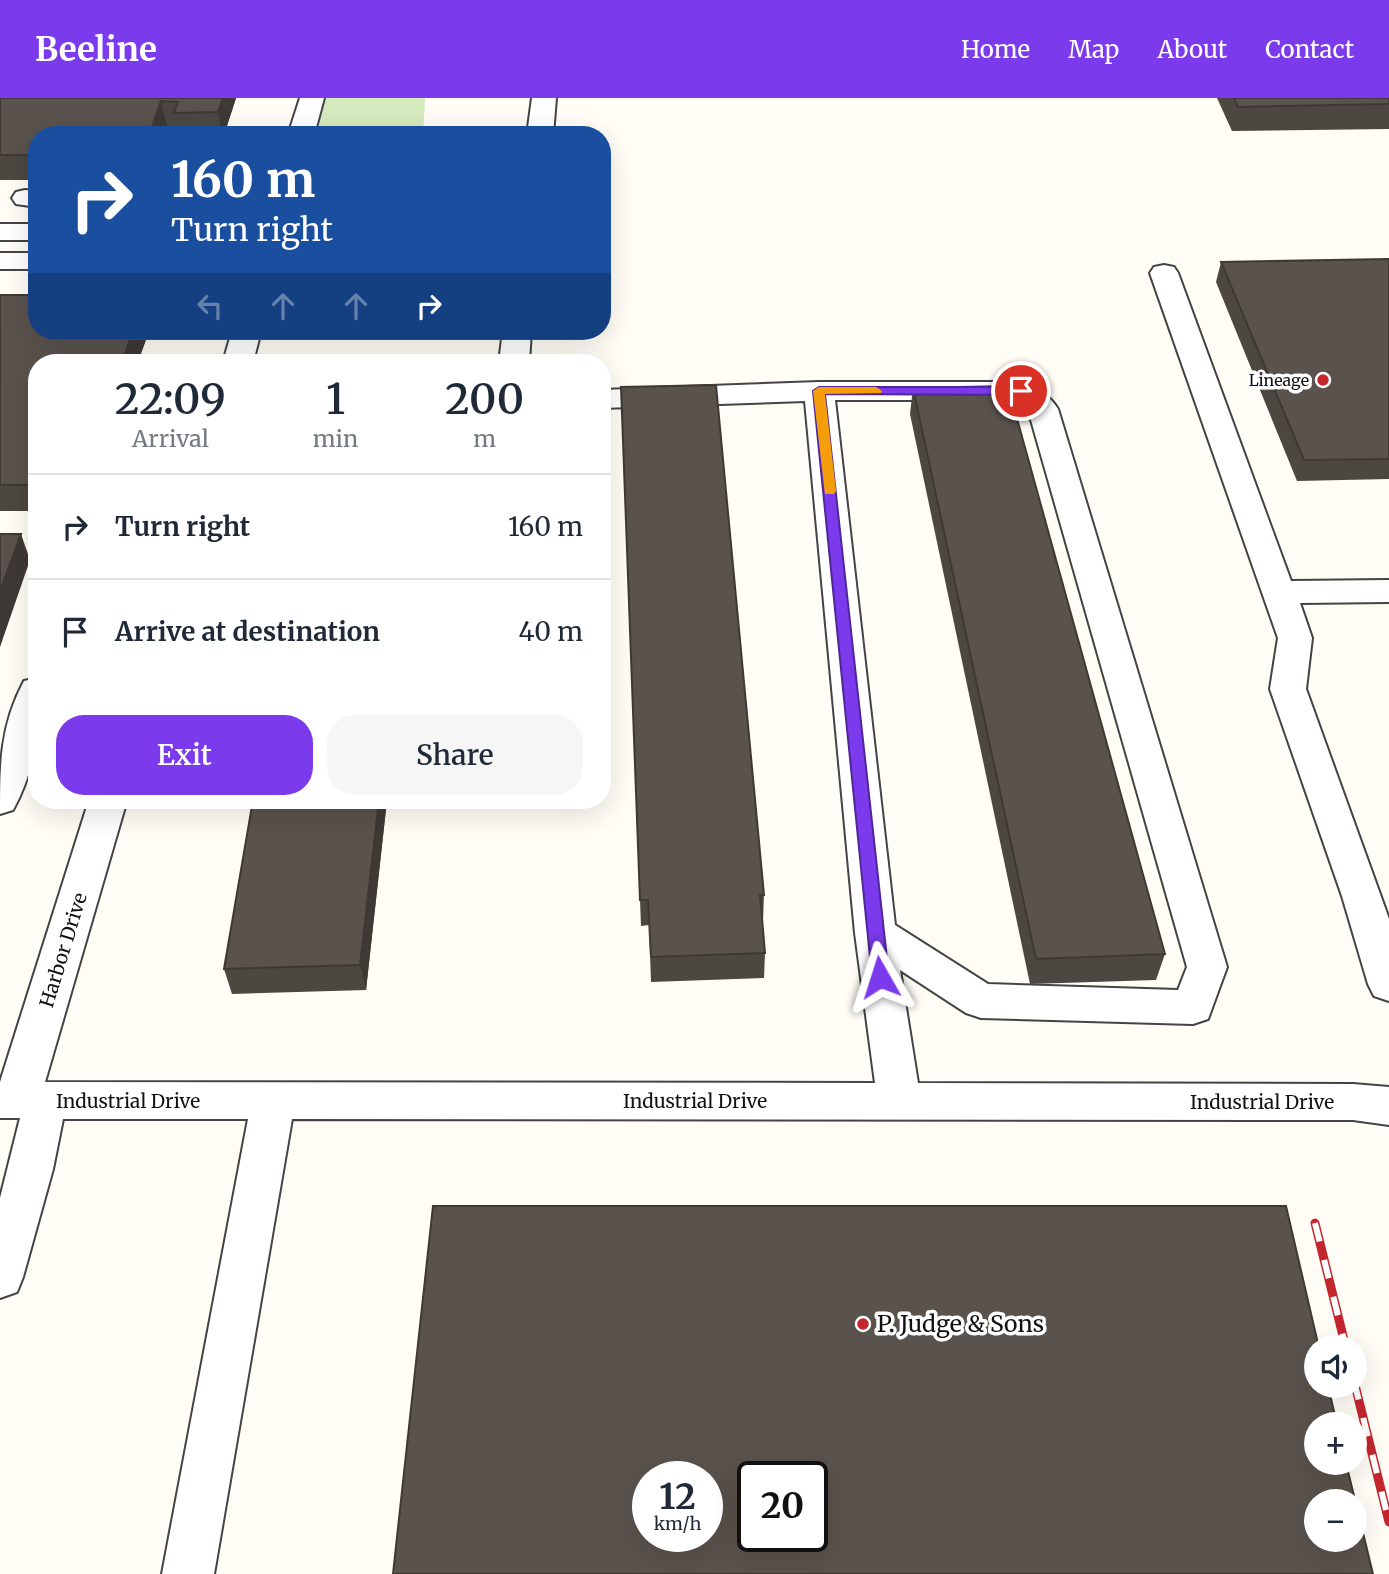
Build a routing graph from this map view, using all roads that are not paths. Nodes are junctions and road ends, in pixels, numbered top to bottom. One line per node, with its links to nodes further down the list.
1 (312, 98): 3 (street)
2 (544, 98): 4 (street)
3 (304, 126)
4 (541, 126)
5 (0, 232): 6 (street)
6 (28, 232)
7 (0, 261): 8 (street)
8 (28, 261)
9 (1164, 273): 13 (street)
10 (819, 391): 11 (street); 17 (street); 17 (street)
11 (611, 399)
12 (1389, 591): 13 (street)
13 (1278, 592): 18 (street)
14 (28, 733): 15 (street)
15 (0, 800)
16 (105, 809): 19 (street, Harbor Drive)
17 (875, 933): 21 (street)
18 (1389, 984)
19 (21, 1100): 20 (street, Industrial Drive); 23 (street, Harbor Drive)
20 (272, 1101): 21 (street, Industrial Drive); 25 (street)
21 (899, 1101): 22 (street, Industrial Drive)
22 (1389, 1106)
23 (8, 1221): 24 (street, Harbor Drive)
24 (0, 1277)
25 (188, 1574)

